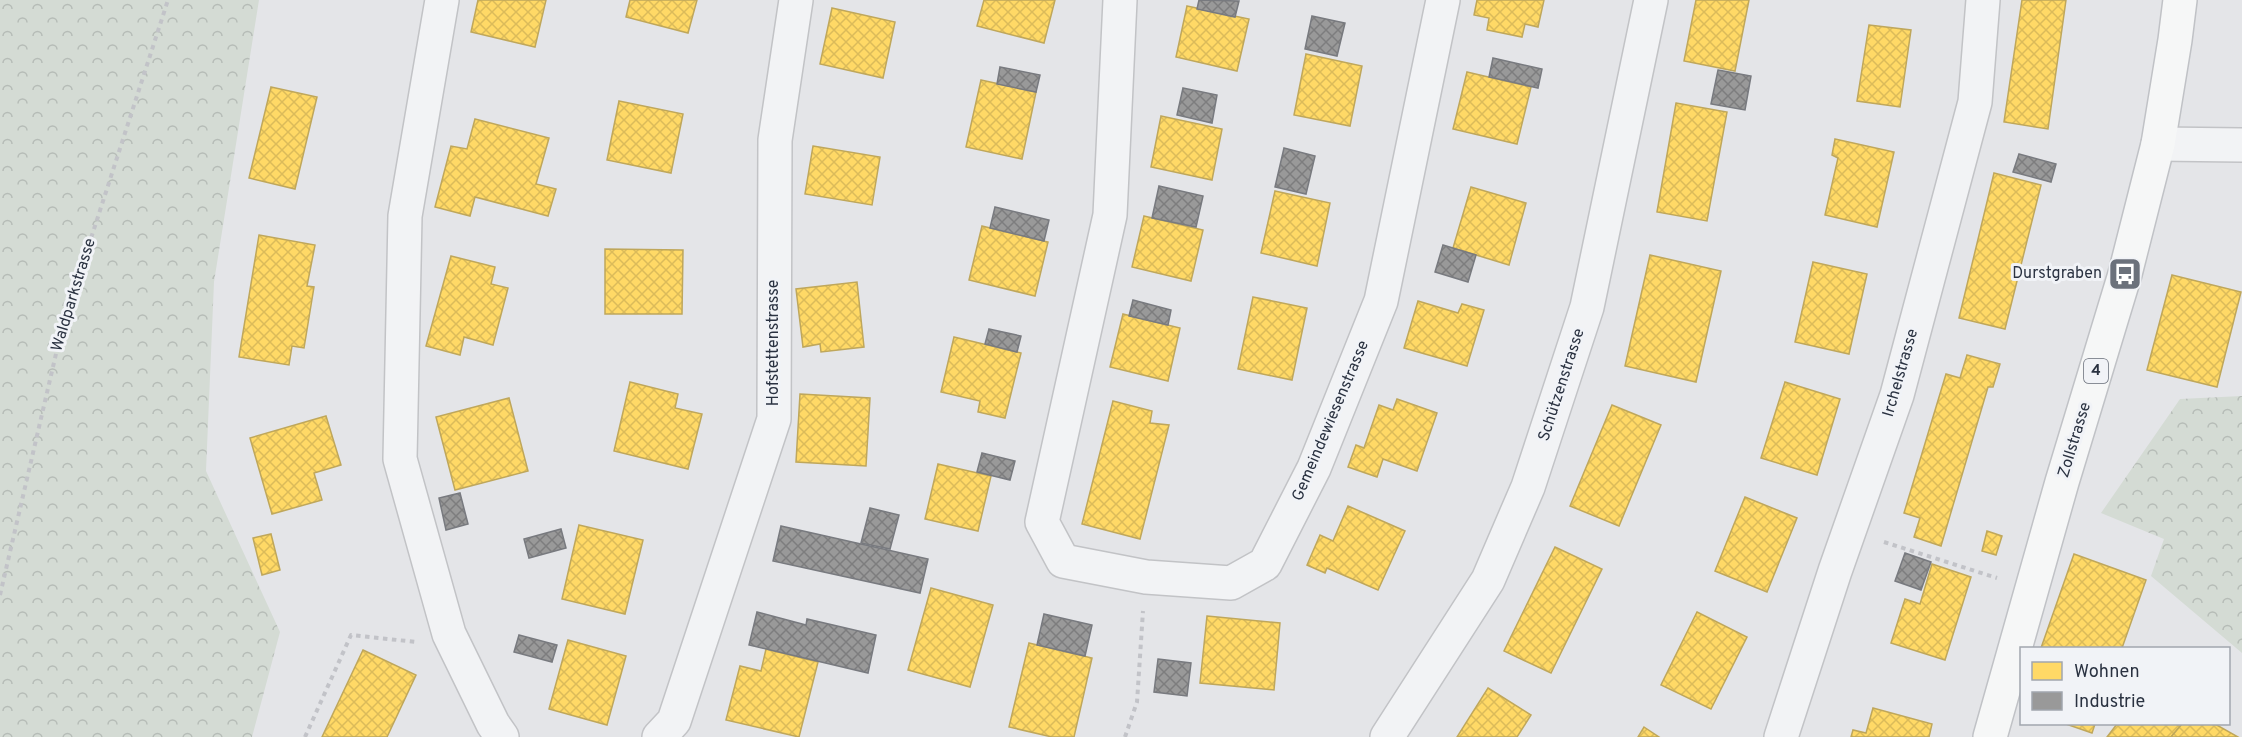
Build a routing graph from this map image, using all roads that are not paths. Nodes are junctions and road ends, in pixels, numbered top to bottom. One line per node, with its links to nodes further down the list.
1 (442, 0): 10 (street)
2 (796, 0): 11 (street, Hofstettenstrasse)
3 (1120, 0): 4 (street, Gemeindewiesenstrasse)
4 (1443, 0)
5 (1651, 0): 12 (street, Schützenstrasse)
6 (1983, 0): 13 (street, Irchelstrasse)
7 (2180, 0): 8 (main road, Zollstrasse / 4)
8 (2158, 144): 9 (street); 14 (main road, Zollstrasse / 4)
9 (2242, 145)
10 (502, 737)
11 (659, 737)
12 (1387, 737)
13 (1781, 737)
14 (1990, 737)

